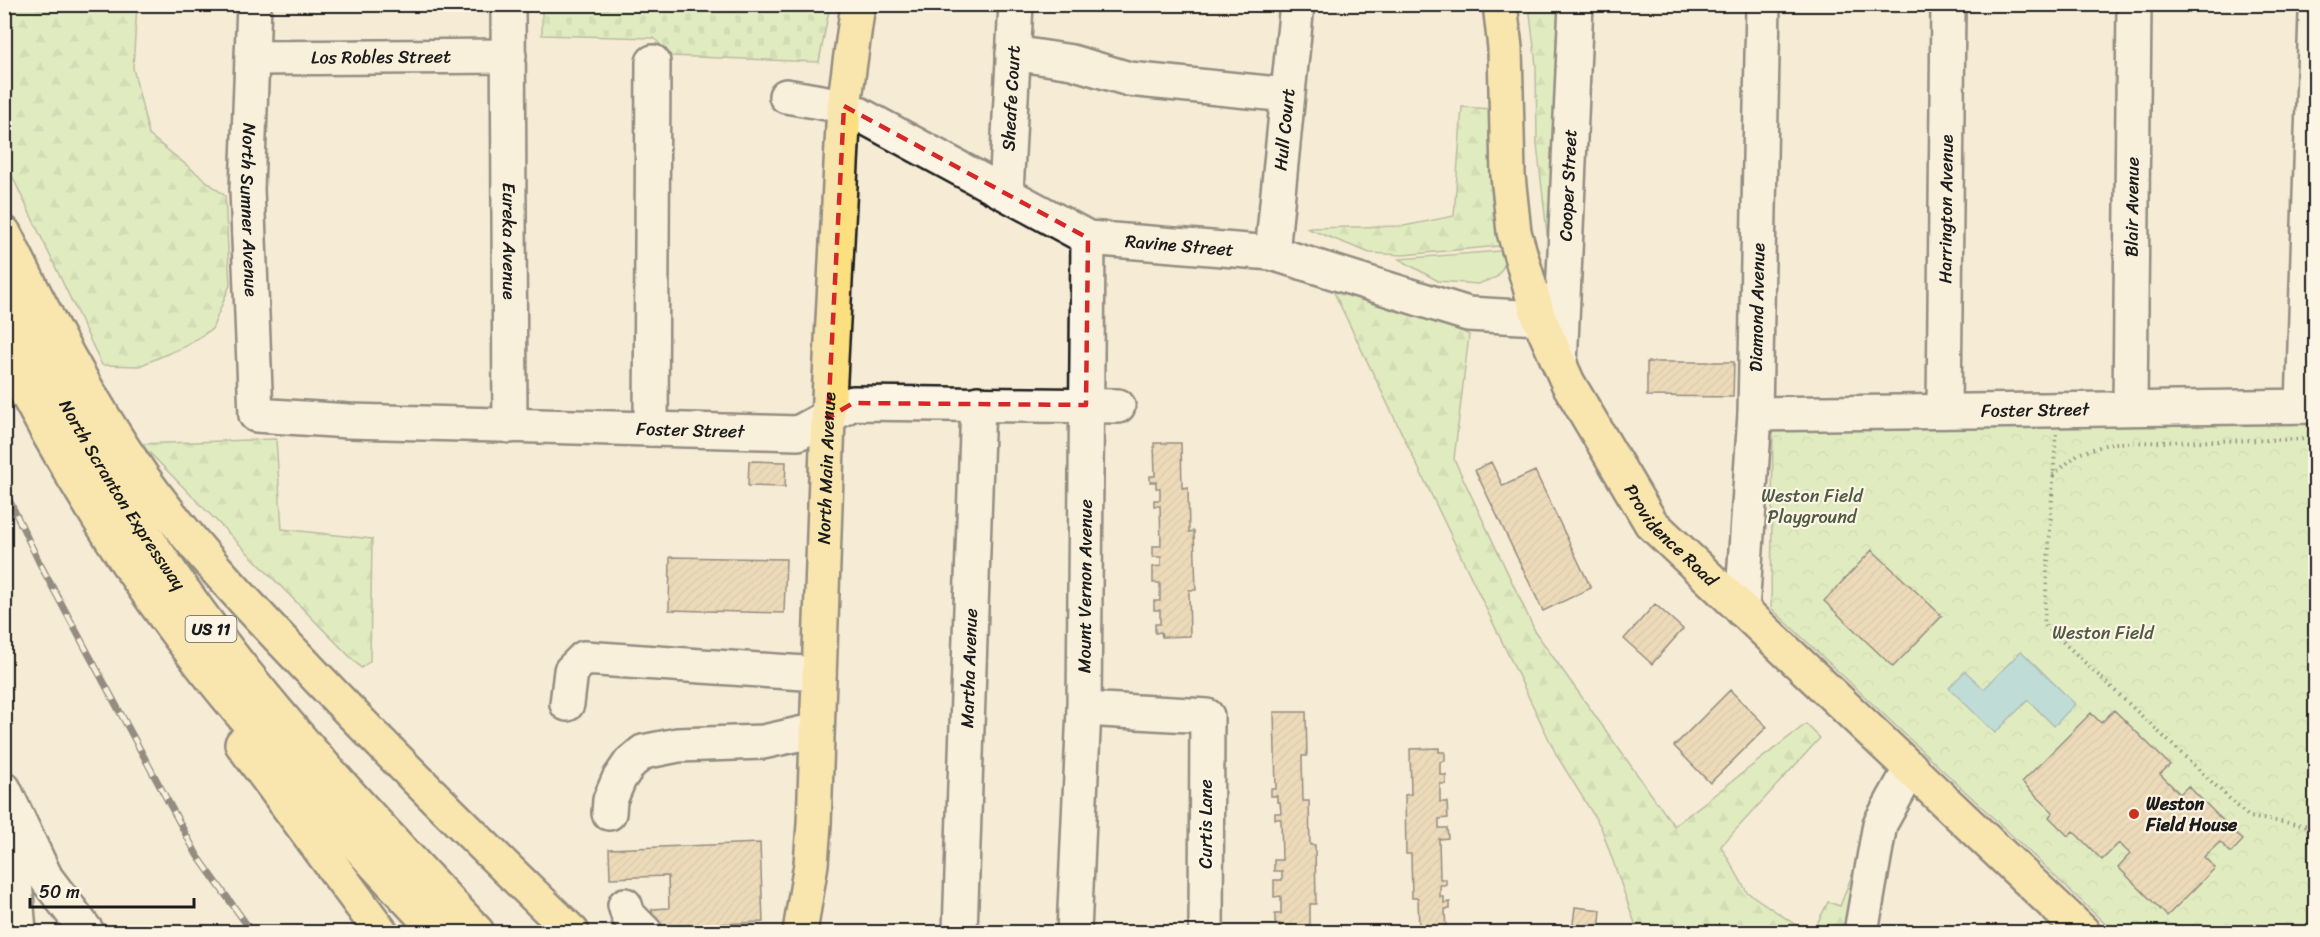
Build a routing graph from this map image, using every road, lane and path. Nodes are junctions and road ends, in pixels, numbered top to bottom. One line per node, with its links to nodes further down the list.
1 (254, 4): 14 (street, North Sumner Avenue)
2 (508, 4): 13 (street, Eureka Avenue)
3 (858, 4): 18 (main road, North Main Avenue)
4 (1016, 4): 12 (street, Sheafe Court)
5 (1297, 4): 16 (street, Hull Court)
6 (1500, 4): 24 (main road, Providence Road)
7 (1576, 4): 26 (street, Cooper Street)
8 (1763, 4): 34 (street, Diamond Avenue)
9 (1948, 4): 33 (street, Harrington Avenue)
10 (2134, 4): 31 (street, Blair Avenue)
11 (2316, 14): 30 (street)
12 (1013, 52): 16 (street); 19 (street, Sheafe Court)
13 (509, 56): 14 (street, Los Robles Street); 37 (street, Eureka Avenue)
14 (252, 58): 35 (street, North Sumner Avenue)
15 (653, 62): 38 (street)
16 (1287, 95): 22 (street, Hull Court)
17 (786, 96): 18 (street, Ravine Street)
18 (844, 106): 19 (street, Ravine Street); 36 (main road, North Main Avenue)
19 (1006, 192): 21 (street, Ravine Street)
20 (4, 233): 57 (main road)
21 (1088, 238): 22 (street, Ravine Street); 28 (street, Mount Vernon Avenue)
22 (1272, 253): 24 (street, Ravine Street)
23 (4, 284): 56 (main road, North Scranton Expressway / US 11)
24 (1539, 318): 26 (main road, Providence Road)
25 (4, 350): 41 (main road, North Scranton Expressway / US 11)
26 (1560, 365): 42 (main road, Providence Road)
27 (978, 404): 28 (street, Foster Street); 36 (street, Foster Street); 60 (street, Martha Avenue)
28 (1086, 405): 29 (street, Foster Street); 45 (street, Mount Vernon Avenue)
29 (1118, 406)
30 (2309, 406): 31 (street, Foster Street)
31 (2130, 408): 32 (street, Foster Street)
32 (2058, 410): 33 (street, Foster Street); 40 (path)
33 (1944, 411): 34 (street, Foster Street)
34 (1755, 414): 42 (street, Diamond Avenue)
35 (256, 415): 37 (street, Foster Street)
36 (828, 418): 38 (street, Foster Street); 43 (main road, North Main Avenue)
37 (510, 426): 38 (street, Foster Street)
38 (651, 429)
39 (2316, 439): 40 (path)
40 (2053, 476): 50 (path)
41 (110, 535): 54 (main road); 55 (main road, North Scranton Expressway / US 11)
42 (1742, 610): 47 (main road, Providence Road)
43 (819, 674): 44 (street); 46 (main road, North Main Avenue)
44 (567, 704)
45 (1084, 709): 61 (street, Mount Vernon Avenue); 62 (street, Curtis Lane)
46 (817, 730): 49 (street); 59 (main road, North Main Avenue)
47 (1911, 768): 63 (street); 64 (main road, Providence Road)
48 (6, 794): 52 (street); 53 (street)
49 (609, 813)
50 (2316, 827)
51 (625, 905): 58 (street)
52 (19, 933)
53 (87, 933)
54 (381, 933)
55 (438, 933)
56 (477, 933)
57 (573, 933)
58 (645, 933)
59 (800, 933)
60 (960, 933)
61 (1074, 933)
62 (1206, 933)
63 (1862, 933)
64 (2084, 933)

